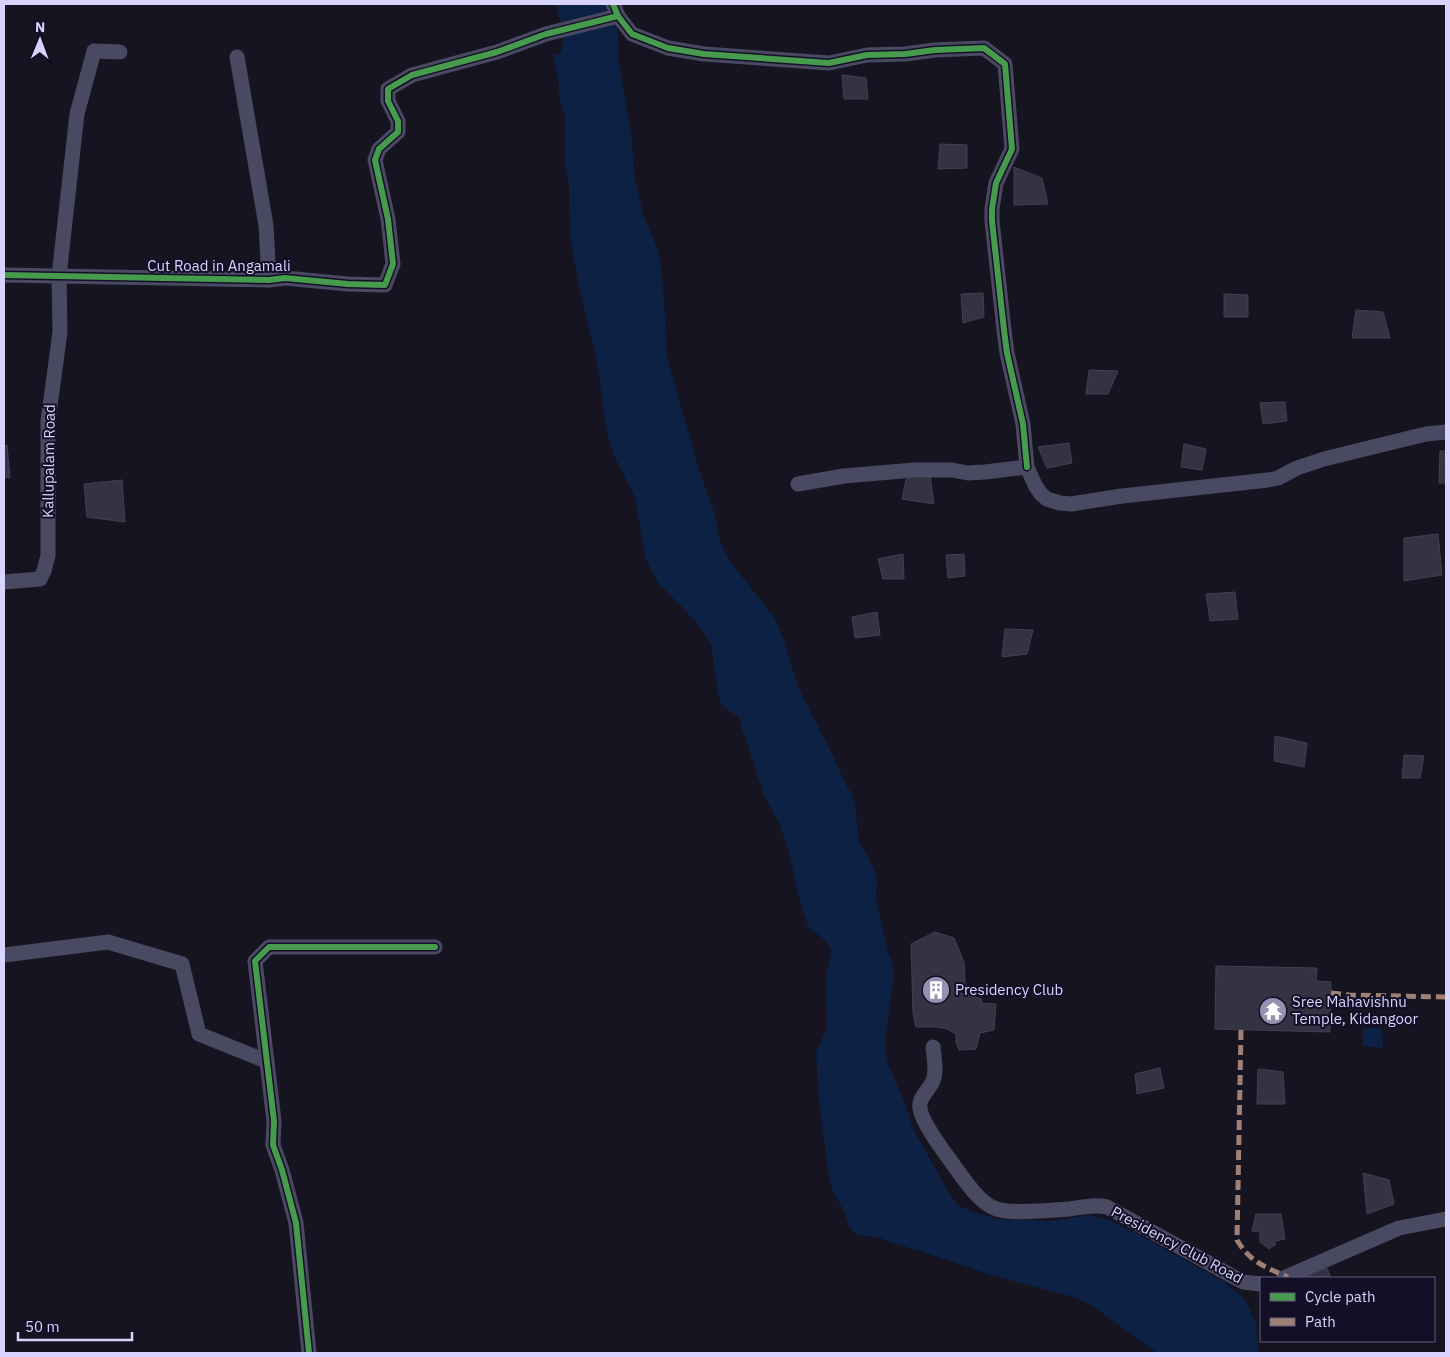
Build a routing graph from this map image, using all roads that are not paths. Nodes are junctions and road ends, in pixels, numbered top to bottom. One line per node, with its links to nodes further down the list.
1 (616, 10): 6 (street, Cut Road in Angamali); 8 (street)
2 (120, 52): 5 (street)
3 (237, 58): 6 (street)
4 (4, 275): 5 (street, Cut Road in Angamali)
5 (58, 276): 6 (street, Cut Road in Angamali); 10 (street, Kallupalam Road)
6 (269, 280)
7 (1446, 432): 8 (street)
8 (1027, 466): 9 (street)
9 (798, 484)
10 (4, 582)
11 (435, 947): 14 (street)
12 (4, 955): 14 (street)
13 (933, 1047): 17 (street, Presidency Club Road)
14 (266, 1061): 18 (street)
15 (1446, 1219): 16 (street)
16 (1286, 1277)
17 (1257, 1284)
18 (309, 1353)

